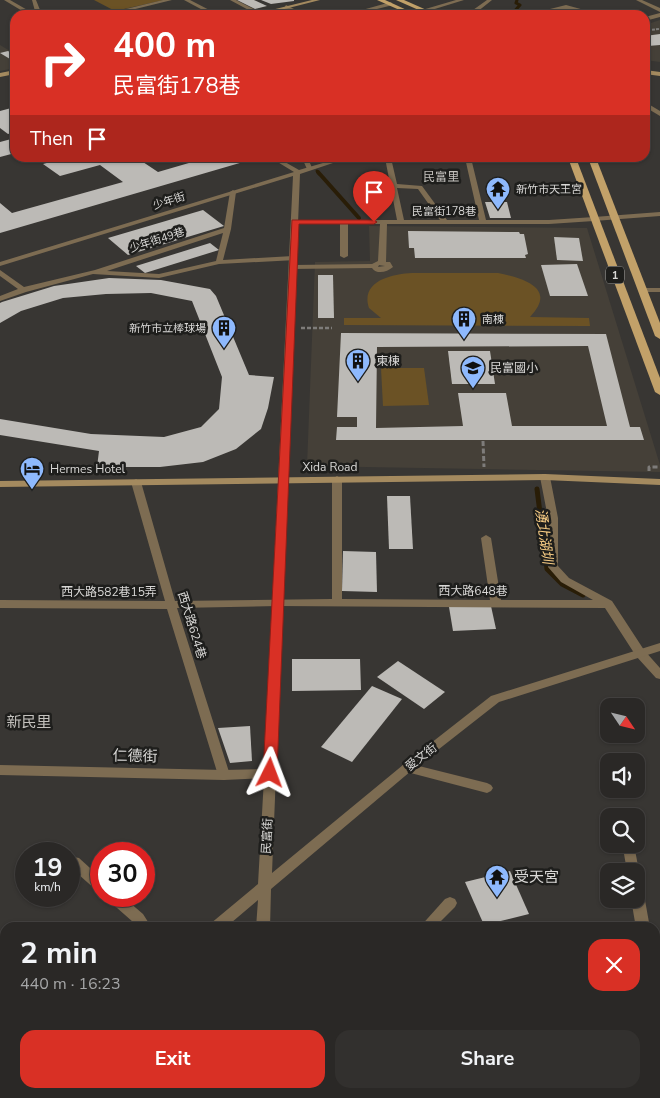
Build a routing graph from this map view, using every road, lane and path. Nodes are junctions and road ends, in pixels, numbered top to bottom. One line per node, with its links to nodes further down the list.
1 (6, 0): 13 (street)
2 (170, 0): 14 (street)
3 (186, 0): 15 (street)
4 (232, 0): 16 (street)
5 (318, 0): 12 (street)
6 (380, 0): 11 (main road)
7 (399, 0): 21 (main road)
8 (462, 0): 21 (street)
9 (490, 0): 22 (street)
10 (638, 0): 25 (street)
11 (391, 4): 19 (street); 20 (main road)
12 (286, 8): 17 (street); 18 (street)
13 (24, 10)
14 (126, 10)
15 (206, 10)
16 (252, 10)
17 (277, 10)
18 (291, 10)
19 (367, 10)
20 (405, 10)
21 (425, 10)
22 (476, 10)
23 (550, 10): 24 (street)
24 (578, 10)
25 (660, 10)
26 (281, 162): 34 (street)
27 (306, 162): 33 (street)
28 (330, 162): 33 (street, 少年街)
29 (389, 162): 35 (street)
30 (469, 162): 45 (street)
31 (573, 162): 39 (main road, 1)
32 (594, 162): 38 (main road, 1)
33 (308, 168): 34 (street, 少年街)
34 (297, 172): 36 (street, 少年街); 40 (street, 民富街)
35 (394, 186): 43 (street); 44 (street)
36 (233, 192): 46 (street); 60 (street, 少年街)
37 (660, 214): 38 (street, 民富街178巷)
38 (615, 218): 39 (street, 民富街178巷); 63 (main road, 1)
39 (594, 219): 45 (street, 民富街178巷); 69 (main road, 1)
40 (295, 222): 41 (street, 民富街178巷); 58 (street, 民富街)
41 (344, 222): 42 (street, 民富街178巷); 54 (street)
42 (384, 222): 43 (street, 民富街178巷); 58 (street)
43 (401, 222): 44 (street, 民富街178巷)
44 (445, 222): 45 (street, 民富街178巷)
45 (483, 222)
46 (227, 229): 47 (street, 少年街49巷); 57 (street)
47 (196, 239): 48 (street, 少年街49巷); 49 (street)
48 (184, 243): 50 (street, 少年街49巷); 51 (street)
49 (202, 245)
50 (172, 247): 52 (street, 少年街49巷); 53 (street)
51 (190, 249)
52 (159, 251): 55 (street); 56 (street, 少年街49巷)
53 (178, 253)
54 (344, 256)
55 (166, 257)
56 (135, 259): 59 (street); 61 (street, 少年街49巷)
57 (219, 262): 58 (street); 61 (street)
58 (293, 263): 66 (street, 民富街)
59 (142, 264)
60 (1, 265): 62 (street)
61 (93, 272): 62 (street, 少年街49巷)
62 (23, 290): 65 (street, 少年街49巷)
63 (642, 290): 64 (street); 68 (main road, 1)
64 (660, 290)
65 (0, 299)
66 (290, 328): 67 (path); 75 (street, 民富街)
67 (332, 328)
68 (660, 336)
69 (660, 392)
70 (482, 441): 74 (path)
71 (660, 467): 72 (path)
72 (649, 474)
73 (545, 477): 74 (street, Xida Road); 78 (street, Xida Road); 85 (street)
74 (485, 478): 76 (street, Xida Road)
75 (283, 480): 76 (street, Xida Road); 77 (street, Xida Road); 81 (street, 民富街)
76 (337, 480): 82 (street)
77 (136, 482): 79 (street, Xida Road); 86 (street, 西大路624巷)
78 (660, 482)
79 (0, 484)
80 (486, 538): 84 (street)
81 (278, 602): 82 (street, 西大路648巷); 86 (street, 西大路582巷15弄); 92 (street, 民富街)
82 (337, 602): 84 (street, 西大路648巷)
83 (0, 604): 86 (street, 西大路582巷15弄)
84 (496, 604): 85 (street, 西大路648巷)
85 (608, 604): 88 (street)
86 (170, 605): 93 (street, 西大路624巷)
87 (660, 646): 88 (street, 愛文街)
88 (640, 653): 89 (street); 90 (street, 愛文街)
89 (660, 675)
90 (407, 768): 94 (street); 99 (street, 愛文街)
91 (0, 770): 93 (street, 仁德街)
92 (270, 773): 93 (street, 仁德街); 99 (street, 民富街)
93 (224, 775)
94 (487, 788)
95 (630, 854): 96 (street)
96 (632, 863)
97 (80, 867): 98 (street)
98 (90, 876)
99 (264, 887): 104 (street, 愛文街); 105 (street, 民富街)
100 (450, 904): 106 (street)
101 (126, 907): 103 (street)
102 (639, 908): 107 (street)
103 (141, 922)
104 (222, 922)
105 (263, 922)
106 (432, 922)
107 (642, 922)

